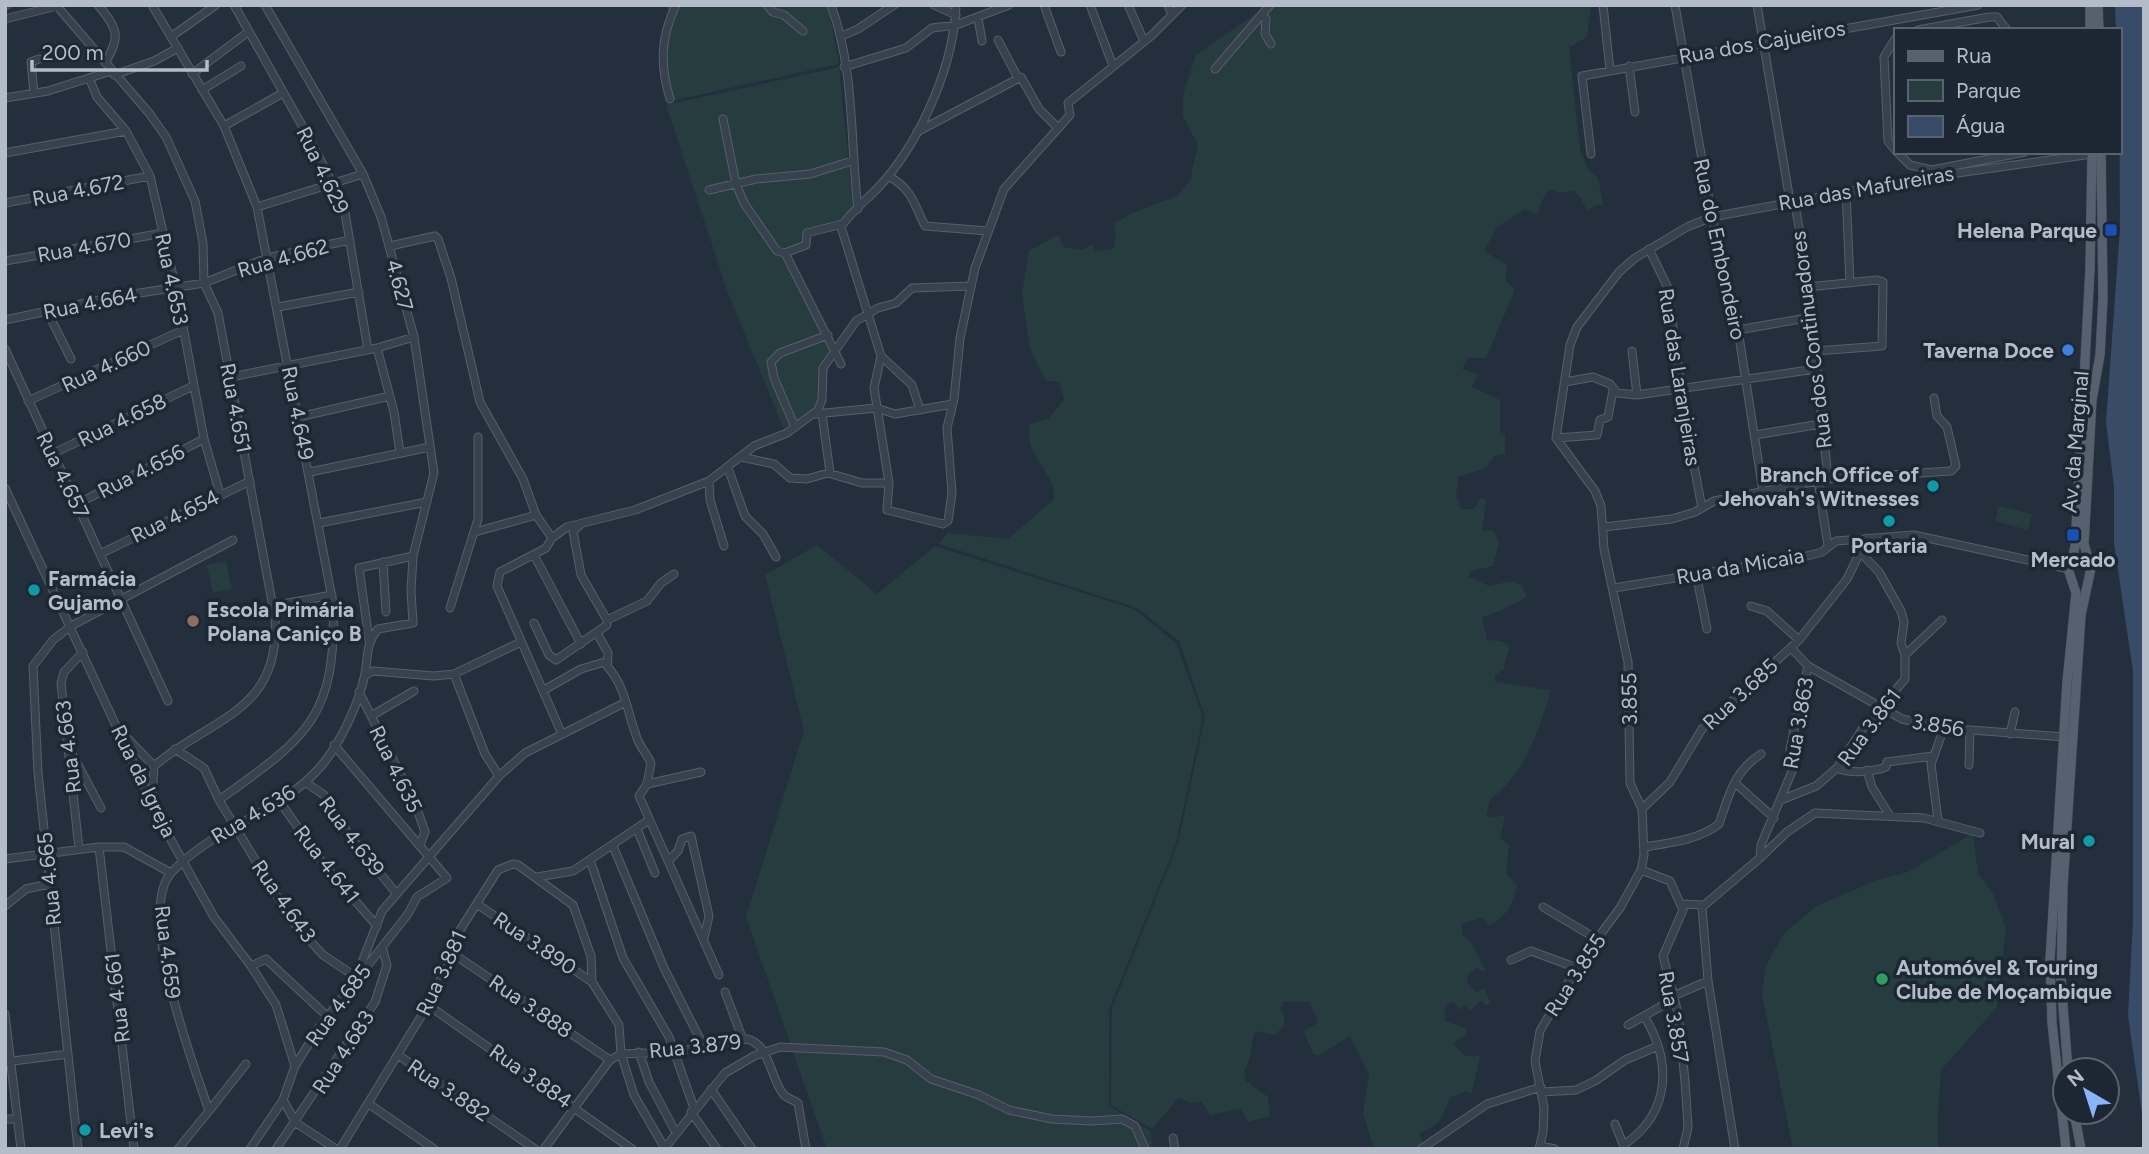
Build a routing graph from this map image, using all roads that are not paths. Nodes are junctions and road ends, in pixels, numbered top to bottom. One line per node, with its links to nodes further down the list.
1 (98, 5): 50 (street)
2 (152, 5): 38 (street, Rua 4.649)
3 (216, 5): 38 (street)
4 (234, 5): 37 (street, Rua 4.629)
5 (265, 5): 81 (street, 4.627)
6 (676, 5): 65 (street)
7 (766, 5): 36 (street)
8 (831, 5): 39 (street)
9 (894, 5): 39 (street)
10 (934, 5): 26 (street)
11 (956, 5): 26 (street)
12 (1009, 5): 29 (street)
13 (1044, 5): 47 (street)
14 (1090, 5): 52 (street)
15 (1128, 5): 42 (street)
16 (1168, 5): 27 (street)
17 (1182, 5): 27 (street)
18 (1270, 5): 28 (street)
19 (1603, 5): 56 (street)
20 (1675, 5): 48 (street, Rua do Embondeiro)
21 (1757, 5): 43 (street, Rua dos Continuadores)
22 (1978, 5): 43 (street, Rua dos Cajueiros)
23 (2090, 5): 34 (main road)
24 (2098, 5): 35 (main road)
25 (56, 6): 30 (street); 50 (street, Rua 4.651)
26 (956, 15): 31 (street)
27 (1172, 15): 42 (street)
28 (1263, 15): 45 (street); 55 (street)
29 (978, 18): 31 (street); 41 (street)
30 (5, 19)
31 (956, 25): 54 (street); 71 (street)
32 (1929, 28): 33 (street)
33 (2005, 28)
34 (2090, 28)
35 (2099, 28)
36 (803, 31)
37 (248, 32): 58 (street); 63 (street, Rua 4.629)
38 (172, 36): 46 (street, Rua 4.649)
39 (842, 36): 54 (street)
40 (998, 40): 59 (street)
41 (982, 41)
42 (1144, 41): 52 (street)
43 (1763, 41): 48 (street, Rua dos Cajueiros); 88 (street, Rua dos Continuadores)
44 (1894, 41): 72 (street)
45 (1271, 44)
46 (178, 48): 57 (street); 58 (street, Rua 4.649)
47 (1060, 51)
48 (1684, 57): 53 (street, Rua dos Cajueiros); 92 (street, Rua do Embondeiro)
49 (39, 59): 62 (street)
50 (105, 63): 57 (street, Rua 4.651)
51 (241, 66): 61 (street)
52 (1113, 66): 69 (street)
53 (1629, 66): 56 (street, Rua dos Cajueiros); 66 (street)
54 (844, 67): 80 (street)
55 (1215, 69)
56 (1610, 70): 74 (street, Rua dos Cajueiros)
57 (113, 73): 60 (street); 102 (street, Rua 4.651)
58 (192, 74): 61 (street, Rua 4.649)
59 (1018, 78): 69 (street); 71 (street)
60 (89, 80): 62 (street); 70 (street, Rua 4.653)
61 (202, 90): 68 (street, Rua 4.649)
62 (34, 93): 64 (street)
63 (283, 93): 68 (street); 84 (street, Rua 4.629)
64 (5, 98)
65 (670, 99)
66 (1635, 112)
67 (723, 119): 85 (street)
68 (225, 126): 90 (street, Rua 4.649)
69 (1057, 127): 94 (street)
70 (126, 131): 73 (street); 82 (street, Rua 4.653)
71 (916, 132): 83 (street)
72 (1894, 148)
73 (5, 153)
74 (1591, 154)
75 (1899, 154): 76 (street)
76 (2015, 154)
77 (2088, 154): 87 (street, Rua das Mafureiras)
78 (2096, 154): 184 (main road, Av. da Marginal)
79 (2096, 154): 183 (main road, Av. da Marginal)
80 (852, 161): 85 (street); 91 (street)
81 (363, 174): 84 (street); 97 (street, 4.627)
82 (150, 176): 89 (street, Rua 4.672); 95 (street, Rua 4.653)
83 (888, 176): 91 (street); 94 (street)
84 (334, 183): 90 (street); 96 (street, Rua 4.629)
85 (736, 184): 86 (street); 99 (street)
86 (709, 190)
87 (1846, 191): 88 (street, Rua das Mafureiras); 103 (street)
88 (1792, 200): 92 (street, Rua das Mafureiras); 105 (street, Rua dos Continuadores)
89 (5, 203)
90 (257, 207): 100 (street, Rua 4.649)
91 (858, 209): 93 (street)
92 (1712, 217): 98 (street, Rua das Mafureiras); 114 (street, Rua do Embondeiro)
93 (842, 224): 99 (street); 110 (street)
94 (988, 231): 104 (street)
95 (163, 233): 101 (street, Rua 4.670); 106 (street, Rua 4.653)
96 (350, 240): 100 (street, Rua 4.662); 107 (street, Rua 4.629)
97 (390, 246): 116 (street, 4.627); 167 (street)
98 (1649, 249): 130 (street, Rua das Mafureiras); 132 (street, Rua das Laranjeiras)
99 (785, 253): 115 (street)
100 (267, 258): 102 (street, Rua 4.662); 108 (street, Rua 4.649)
101 (5, 261)
102 (204, 283): 106 (street, Rua 4.662); 128 (street, Rua 4.651)
103 (1850, 283): 105 (street); 122 (street)
104 (971, 286): 110 (street); 138 (street)
105 (1808, 287): 111 (street, Rua dos Continuadores)
106 (176, 289): 109 (street, Rua 4.664); 113 (street, Rua 4.653)
107 (359, 292): 108 (street); 120 (street, Rua 4.629)
108 (278, 307): 125 (street, Rua 4.649)
109 (47, 311): 112 (street, Rua 4.664); 124 (street)
110 (867, 313): 119 (street); 123 (street)
111 (1812, 317): 114 (street); 122 (street, Rua dos Continuadores)
112 (5, 320)
113 (183, 330): 131 (street, Rua 4.653); 137 (street, Rua 4.660)
114 (1738, 330): 129 (street, Rua do Embondeiro)
115 (828, 335): 119 (street); 144 (street)
116 (414, 337): 117 (street); 149 (street, 4.627)
117 (377, 348): 120 (street); 135 (street)
118 (5, 349): 137 (street, Rua 4.657)
119 (835, 349): 126 (street); 141 (street)
120 (368, 350): 125 (street)
121 (1632, 351): 134 (street)
122 (1816, 351): 127 (street, Rua dos Continuadores)
123 (881, 356): 139 (street); 140 (street)
124 (71, 359)
125 (288, 365): 128 (street); 142 (street, Rua 4.649)
126 (841, 365)
127 (1816, 369): 129 (street); 143 (street, Rua dos Continuadores)
128 (231, 377): 157 (street, Rua 4.651)
129 (1747, 380): 132 (street); 145 (street, Rua do Embondeiro)
130 (1565, 382): 133 (street); 147 (street, Rua das Mafureiras)
131 (193, 386): 148 (street, Rua 4.653); 151 (street, Rua 4.658)
132 (1682, 388): 134 (street); 166 (street, Rua das Laranjeiras)
133 (1613, 390): 134 (street); 147 (street)
134 (1637, 395)
135 (390, 397): 142 (street); 150 (street)
136 (1934, 398): 156 (street)
137 (28, 401): 151 (street, Rua 4.657)
138 (953, 404): 140 (street); 160 (street)
139 (876, 408): 140 (street); 141 (street); 160 (street)
140 (920, 410)
141 (819, 414): 144 (street); 155 (street)
142 (299, 417): 154 (street, Rua 4.649)
143 (1821, 424): 145 (street); 156 (street, Rua dos Continuadores)
144 (795, 427): 152 (street)
145 (1755, 435): 162 (street, Rua do Embondeiro)
146 (478, 437): 171 (street)
147 (1556, 438): 170 (street, 3.855)
148 (204, 439): 163 (street, Rua 4.653); 165 (street, Rua 4.656)
149 (430, 447): 150 (street); 164 (street, 4.627)
150 (400, 453): 154 (street)
151 (52, 454): 165 (street, Rua 4.657)
152 (741, 457): 153 (street); 155 (street)
153 (729, 468): 158 (street); 181 (street)
154 (310, 472): 169 (street, Rua 4.649)
155 (831, 473): 160 (street)
156 (1828, 480): 159 (street)
157 (250, 481): 163 (street, Rua 4.654); 192 (street, Rua 4.651)
158 (709, 481): 168 (street); 175 (street)
159 (1818, 481): 162 (street); 176 (street)
160 (889, 482)
161 (5, 488): 199 (street, Rua da Igreja)
162 (1763, 492): 166 (street)
163 (220, 494): 177 (street, Rua 4.654)
164 (427, 502): 169 (street); 180 (street, 4.627)
165 (77, 504): 177 (street, Rua 4.657)
166 (1702, 508): 170 (street)
167 (536, 515): 171 (street); 172 (street)
168 (597, 517): 172 (street); 196 (street)
169 (319, 523): 190 (street, Rua 4.649)
170 (1604, 527): 189 (street, 3.855)
171 (475, 532): 194 (street)
172 (552, 538): 179 (street)
173 (1867, 538): 176 (street, Rua da Micaia); 178 (street, Rua 3.685); 184 (street, Rua da Micaia)
174 (233, 540): 191 (street, Rua 4.665)
175 (724, 546)
176 (1828, 546): 185 (street, Rua da Micaia)
177 (102, 553): 191 (street, Rua 4.657)
178 (1861, 553): 203 (street, Rua 3.685); 208 (street, Rua 3.861)
179 (534, 555): 204 (street); 205 (street)
180 (413, 556): 182 (street); 202 (street, 4.627)
181 (776, 556)
182 (383, 562): 195 (street); 202 (street, Rua 4.636)
183 (2090, 565): 184 (main road); 187 (main road)
184 (2070, 568): 188 (main road)
185 (1696, 573): 189 (street, Rua da Micaia); 200 (street)
186 (674, 574): 196 (street)
187 (2089, 577): 188 (main road); 305 (main road)
188 (2074, 581): 226 (main road)
189 (1614, 588): 246 (street, 3.855)
190 (332, 595): 192 (street); 241 (street, Rua 4.649)
191 (122, 601): 199 (street, Rua 4.665); 216 (street, Rua 4.657)
192 (272, 606): 229 (street, Rua 4.651)
193 (1751, 606): 203 (street)
194 (450, 608)
195 (386, 612)
196 (607, 620): 201 (street)
197 (1942, 621): 208 (street)
198 (534, 623): 205 (street)
199 (71, 626): 207 (street, Rua da Igreja); 259 (street, Rua 4.665)
200 (1707, 628)
201 (597, 633): 205 (street); 209 (street)
202 (369, 640): 212 (street, Rua 4.636)
203 (1799, 640): 206 (street, Rua 3.685)
204 (521, 642): 211 (street); 213 (street)
205 (581, 644)
206 (1792, 649): 210 (street, 3.856); 246 (street, Rua 3.685)
207 (83, 652): 223 (street, Rua da Igreja); 228 (street, Rua 4.663)
208 (1905, 655): 218 (street, Rua 3.861)
209 (608, 661): 213 (street); 217 (street)
210 (1808, 666): 218 (street, 3.856); 242 (street, Rua 3.863)
211 (454, 674): 212 (street); 237 (street)
212 (365, 675): 215 (street, Rua 4.636)
213 (544, 690): 224 (street)
214 (414, 691): 220 (street)
215 (359, 692): 220 (street, Rua 4.635); 227 (street, Rua 4.636)
216 (168, 701)
217 (624, 703): 224 (street); 240 (street)
218 (1883, 711): 221 (street, 3.856); 234 (street, Rua 3.861)
219 (2015, 712): 225 (street)
220 (371, 716): 254 (street, Rua 4.635)
221 (1944, 728): 222 (street, 3.856); 231 (street)
222 (1970, 730): 225 (street, 3.856); 232 (street)
223 (119, 731): 233 (street); 243 (street, Rua da Igreja)
224 (561, 732): 237 (street)
225 (2010, 734): 226 (street, 3.856)
226 (2064, 737): 347 (main road)
227 (334, 745): 238 (street, Rua 4.636); 254 (street)
228 (68, 747): 245 (street); 258 (street, Rua 4.663)
229 (175, 749): 233 (street, Rua 4.651); 241 (street, Rua 4.643)
230 (1761, 754): 239 (street)
231 (1933, 756): 235 (street); 250 (street)
232 (1969, 765)
233 (154, 766): 243 (street)
234 (1837, 768): 235 (street); 242 (street, Rua 3.861)
235 (1867, 770): 247 (street)
236 (701, 772): 240 (street)
237 (499, 776): 260 (street)
238 (305, 782): 244 (street, Rua 4.636); 271 (street, Rua 4.639)
239 (1735, 783): 248 (street); 257 (street)
240 (647, 784): 249 (street)
241 (219, 800): 251 (street, Rua 4.643)
242 (1782, 800): 248 (street, Rua 3.863)
243 (152, 801): 264 (street, Rua da Igreja)
244 (280, 802): 251 (street, Rua 4.636); 277 (street, Rua 4.641)
245 (101, 808)
246 (1642, 809): 257 (street, Rua 3.855)
247 (1891, 817): 250 (street); 261 (street)
248 (1774, 818): 261 (street, Rua 3.863)
249 (649, 820): 252 (street); 263 (street)
250 (1938, 821): 253 (street)
251 (234, 826): 264 (street, Rua 4.636); 286 (street, Rua 4.643)
252 (637, 829): 255 (street); 268 (street)
253 (1980, 833)
254 (420, 845): 260 (street)
255 (613, 846): 265 (street); 298 (street)
256 (99, 847): 258 (street, Rua 4.659); 267 (street, Rua 4.659); 329 (street, Rua 4.661)
257 (1644, 847): 266 (street, Rua 3.855)
258 (79, 849): 259 (street, Rua 4.659)
259 (47, 853): 262 (street, Rua 4.659); 270 (street, Rua 4.665)
260 (431, 857): 271 (street); 280 (street, Rua 4.685)
261 (1760, 858): 274 (street)
262 (5, 859)
263 (670, 859): 278 (street); 278 (street)
264 (183, 860): 267 (street, Rua 4.636); 283 (street, Rua da Igreja)
265 (590, 860): 269 (street); 300 (street)
266 (1641, 870): 273 (street); 279 (street, Rua 3.855)
267 (171, 873): 316 (street, Rua 4.659)
268 (655, 873)
269 (537, 877): 272 (street, Rua 3.881); 288 (street, Rua 3.881)
270 (49, 884): 275 (street); 302 (street, Rua 4.665)
271 (396, 893): 277 (street)
272 (477, 904): 281 (street, Rua 3.881); 288 (street, Rua 3.890)
273 (1681, 904): 274 (street); 290 (street, Rua 3.857)
274 (1703, 905): 287 (street)
275 (5, 906)
276 (1544, 907): 279 (street)
277 (377, 926): 286 (street)
278 (704, 938): 285 (street)
279 (1597, 939): 284 (street, Rua 3.855)
280 (382, 947): 286 (street, Rua 4.685); 319 (street, Rua 4.683)
281 (452, 953): 291 (street, Rua 3.881); 306 (street, Rua 3.888)
282 (1511, 960): 284 (street)
283 (251, 966): 293 (street); 309 (street, Rua da Igreja)
284 (1577, 968): 311 (street, Rua 3.855)
285 (719, 975)
286 (356, 977): 293 (street, Rua 4.685)
287 (1708, 981): 290 (street); 346 (street)
288 (592, 982): 303 (street, Rua 3.879)
289 (724, 992): 296 (street)
290 (1673, 997): 294 (street); 345 (street, Rua 3.857)
291 (428, 1005): 304 (street, Rua 3.881); 314 (street, Rua 3.884)
292 (5, 1014): 307 (street)
293 (327, 1016): 309 (street, Rua 4.685)
294 (1644, 1016): 295 (street); 297 (street)
295 (1628, 1025)
296 (743, 1040): 298 (street, Rua 3.879); 301 (street, Rua 3.879)
297 (1658, 1046): 311 (street); 324 (street)
298 (704, 1047): 300 (street, Rua 3.879)
299 (639, 1052): 300 (street, Rua 3.879); 303 (street, Rua 3.879); 322 (street)
300 (675, 1052): 315 (street)
301 (763, 1052): 310 (street); 340 (street); 341 (street)
302 (68, 1054): 307 (street); 328 (street, Rua 4.665)
303 (621, 1054): 306 (street, Rua 3.879); 326 (street)
304 (398, 1055): 313 (street, Rua 3.881); 335 (street, Rua 3.882)
305 (2067, 1056)
306 (610, 1060): 314 (street, Rua 3.879)
307 (8, 1061): 318 (street)
308 (246, 1064): 316 (street)
309 (295, 1066): 312 (street, Rua 4.685)
310 (711, 1089): 315 (street); 339 (street)
311 (1541, 1090): 325 (street, Rua 3.855); 343 (street)
312 (284, 1100): 319 (street); 331 (street, Rua 4.685)
313 (369, 1104): 333 (street, Rua 3.881); 334 (street)
314 (575, 1106): 336 (street, Rua 3.879); 337 (street, Rua 3.884)
315 (692, 1110): 322 (street); 338 (street)
316 (209, 1111): 330 (street)
317 (5, 1119): 318 (street)
318 (17, 1119): 327 (street)
319 (296, 1123): 332 (street, Rua 4.683); 333 (street)
320 (1615, 1125): 324 (street)
321 (2077, 1126): 348 (main road)
322 (675, 1131): 326 (street)
323 (1173, 1138): 342 (street)
324 (1625, 1146)
325 (1540, 1147): 344 (street)
326 (664, 1148)
327 (21, 1149)
328 (78, 1149)
329 (134, 1149)
330 (178, 1149)
331 (250, 1149)
332 (276, 1149)
333 (338, 1149)
334 (434, 1149)
335 (535, 1149)
336 (544, 1149)
337 (632, 1149)
338 (717, 1149)
339 (752, 1149)
340 (806, 1149)
341 (1145, 1149)
342 (1175, 1149)
343 (1422, 1149)
344 (1555, 1149)
345 (1683, 1149)
346 (1735, 1149)
347 (2066, 1149)
348 (2081, 1149)

